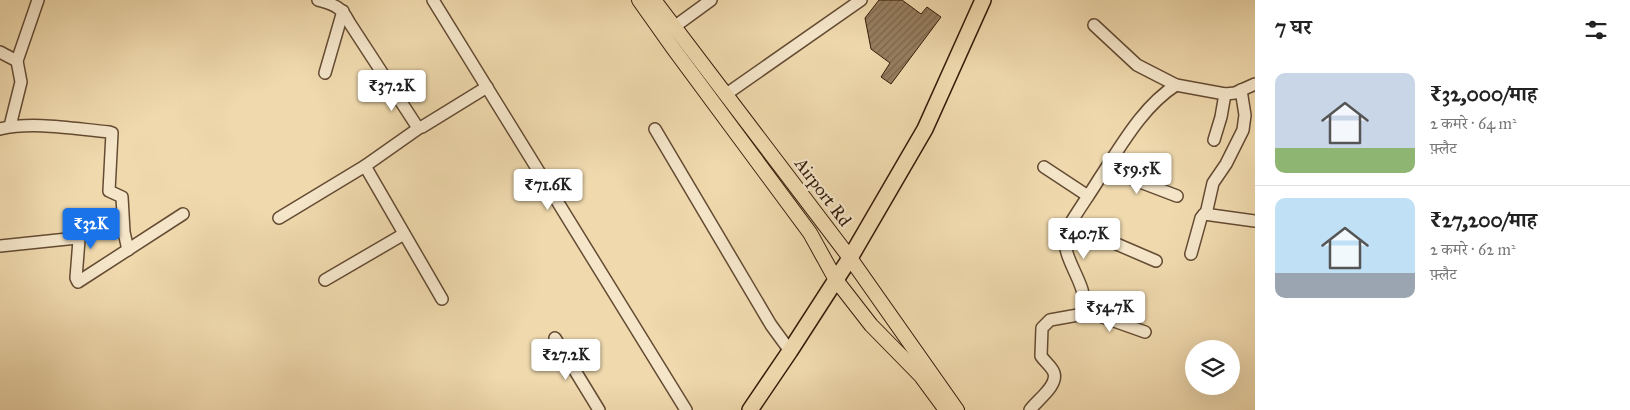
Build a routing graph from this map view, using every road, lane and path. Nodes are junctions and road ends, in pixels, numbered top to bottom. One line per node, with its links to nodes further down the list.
1 (38, 0): 13 (street)
2 (318, 0): 9 (street)
3 (433, 0): 17 (street)
4 (639, 0): 42 (main road)
5 (654, 0): 11 (main road, Airport Rd)
6 (711, 0): 11 (street)
7 (861, 0): 20 (street)
8 (983, 0): 39 (highway)
9 (343, 11): 14 (street); 22 (street)
10 (1094, 25): 16 (street)
11 (674, 27): 20 (main road, Airport Rd)
12 (0, 52): 13 (street)
13 (17, 61): 21 (street)
14 (325, 73)
15 (1255, 84): 18 (street)
16 (1176, 85): 19 (street); 27 (street)
17 (487, 87): 22 (street); 49 (street)
18 (1241, 90): 19 (street); 31 (street)
19 (1225, 94): 24 (street)
20 (726, 95): 39 (main road, Airport Rd)
21 (5, 128): 37 (street)
22 (419, 128): 25 (street)
23 (655, 129): 47 (street)
24 (1214, 140)
25 (365, 166): 32 (street); 35 (street)
26 (1044, 167): 28 (street)
27 (1106, 169): 28 (street); 29 (street)
28 (1088, 196): 34 (street)
29 (1177, 196)
30 (183, 214): 37 (street)
31 (1206, 214): 33 (street); 38 (street)
32 (279, 218)
33 (1255, 221)
34 (1070, 224): 40 (street); 44 (street)
35 (404, 234): 41 (street); 43 (street)
36 (0, 246): 37 (street)
37 (128, 250)
38 (1191, 254)
39 (850, 258): 42 (highway); 52 (main road, Airport Rd)
40 (1156, 261)
41 (326, 280)
42 (836, 280): 47 (highway); 51 (main road)
43 (442, 299)
44 (1083, 310): 45 (street); 53 (street)
45 (1145, 332)
46 (555, 338): 48 (street)
47 (790, 351): 50 (highway)
48 (599, 410)
49 (686, 410)
50 (750, 410)
51 (946, 410)
52 (957, 410)
53 (1030, 410)

